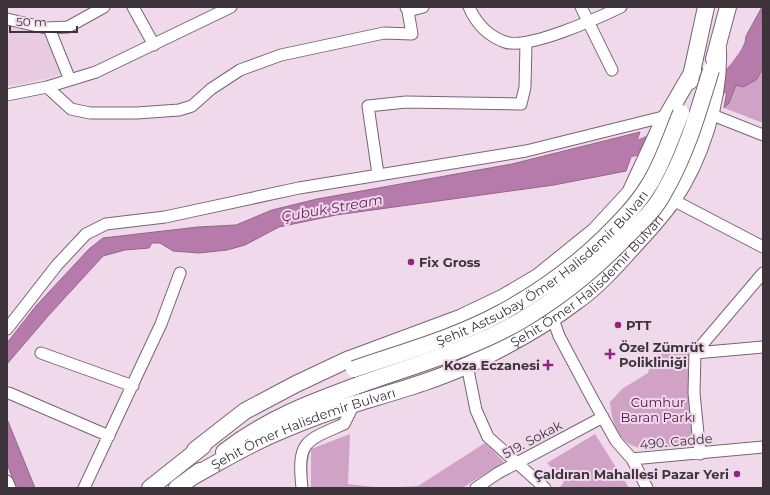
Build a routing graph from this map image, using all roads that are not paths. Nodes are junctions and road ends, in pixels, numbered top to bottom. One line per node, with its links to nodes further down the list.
1 (104, 7): 13 (street)
2 (133, 7): 15 (street)
3 (231, 7): 15 (street)
4 (423, 7): 10 (street)
5 (469, 7): 14 (street)
6 (581, 7): 12 (street)
7 (621, 7): 12 (street)
8 (706, 7): 22 (highway, Şehit Ömer Halisdemir Bulvarı)
9 (728, 7): 16 (highway, Şehit Ömer Halisdemir Bulvarı)
10 (407, 9): 19 (street)
11 (7, 19): 13 (street)
12 (588, 21): 14 (street); 17 (street)
13 (49, 28): 18 (street)
14 (526, 43): 24 (street)
15 (154, 45): 18 (street)
16 (714, 69): 21 (highway, Şehit Ömer Halisdemir Bulvarı); 51 (highway, Şehit Ömer Halisdemir Bulvarı, bridge)
17 (612, 70)
18 (70, 80): 19 (street)
19 (47, 87): 20 (street)
20 (7, 95)
21 (711, 110): 23 (street); 25 (highway, Şehit Ömer Halisdemir Bulvarı)
22 (669, 118): 24 (street); 27 (highway, Şehit Ömer Halisdemir Bulvarı); 40 (highway, Şehit Astsubay Ömer Halisdemir Bulvarı, bridge)
23 (763, 135)
24 (378, 174): 34 (street)
25 (673, 200): 26 (street); 31 (highway, Şehit Ömer Halisdemir Bulvarı)
26 (763, 248)
27 (563, 257): 30 (highway, Şehit Ömer Halisdemir Bulvarı); 31 (highway)
28 (180, 273): 41 (street)
29 (763, 274): 38 (street)
30 (528, 284): 32 (highway, Şehit Ömer Halisdemir Bulvarı); 33 (highway); 33 (highway)
31 (588, 293): 33 (highway, Şehit Ömer Halisdemir Bulvarı)
32 (482, 307): 36 (highway); 47 (highway, Şehit Ömer Halisdemir Bulvarı)
33 (553, 319): 36 (highway, Şehit Ömer Halisdemir Bulvarı); 44 (street, 490. Cadde)
34 (7, 329)
35 (763, 347): 38 (street)
36 (502, 348): 39 (highway, Şehit Ömer Halisdemir Bulvarı)
37 (41, 353): 41 (street)
38 (695, 353): 48 (street)
39 (467, 366): 43 (highway, Şehit Ömer Halisdemir Bulvarı); 50 (street)
40 (354, 369): 47 (highway, Şehit Ömer Halisdemir Bulvarı)
41 (133, 386): 45 (street)
42 (9, 393): 45 (street)
43 (354, 404): 51 (highway, Şehit Ömer Halisdemir Bulvarı); 57 (street)
44 (603, 417): 49 (street, 490. Cadde); 50 (street, 519. Sokak)
45 (109, 436): 54 (street)
46 (763, 447): 48 (street, 490. Cadde)
47 (195, 450): 55 (highway, Şehit Ömer Halisdemir Bulvarı)
48 (700, 454): 49 (street, 490. Cadde)
49 (632, 459): 60 (street)
50 (517, 462): 58 (street, 519. Sokak); 59 (street)
51 (192, 477): 56 (highway, Şehit Ömer Halisdemir Bulvarı)
52 (7, 481): 53 (street)
53 (10, 488)
54 (84, 488)
55 (150, 488)
56 (177, 488)
57 (302, 488)
58 (476, 488)
59 (546, 488)
60 (647, 488)

